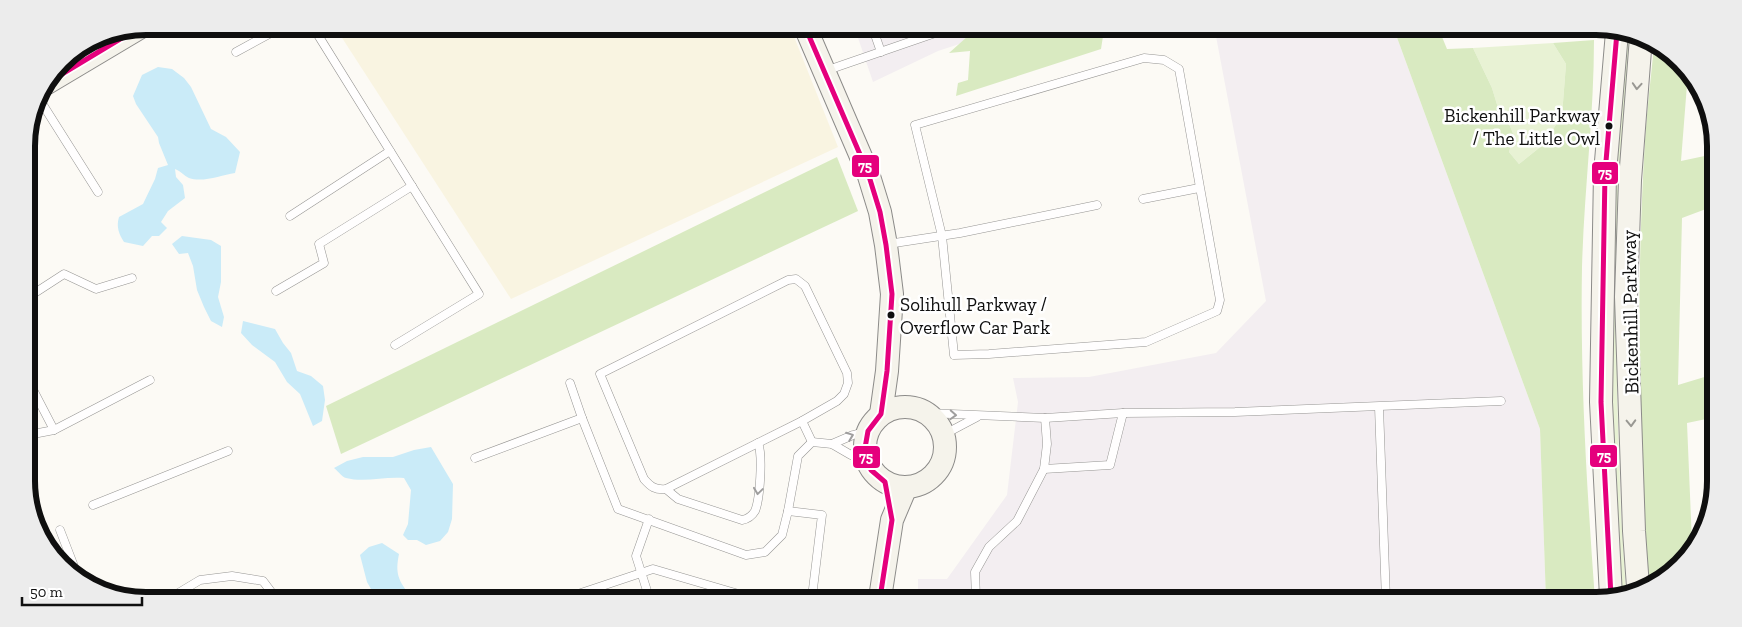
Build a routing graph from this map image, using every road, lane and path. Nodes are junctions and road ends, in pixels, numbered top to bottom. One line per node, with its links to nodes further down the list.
1 (267, 35): 9 (lane)
2 (318, 35): 14 (lane)
3 (809, 35): 11 (main road)
4 (875, 35): 10 (lane)
5 (930, 35): 10 (lane)
6 (123, 37): 12 (main road)
7 (1617, 37): 59 (main road, Bickenhill Parkway)
8 (1641, 44): 58 (main road, Bickenhill Parkway, one-way to 58)
9 (236, 52)
10 (881, 52): 11 (lane)
11 (824, 72): 22 (main road)
12 (63, 73)
13 (43, 105): 17 (lane)
14 (390, 151): 15 (lane); 20 (lane)
15 (412, 186): 24 (lane); 26 (lane)
16 (1199, 188): 18 (lane); 21 (lane); 21 (lane)
17 (98, 192)
18 (1143, 198)
19 (1097, 205): 21 (lane)
20 (290, 216)
21 (942, 236): 22 (lane)
22 (886, 245): 27 (main road)
23 (132, 278): 25 (lane)
24 (276, 291)
25 (35, 293)
26 (395, 345)
27 (887, 371): 33 (main road); 39 (main road)
28 (150, 380): 40 (lane)
29 (570, 383): 36 (lane)
30 (35, 393): 40 (lane)
31 (1502, 401): 32 (lane)
32 (1379, 407): 34 (lane); 68 (lane)
33 (921, 411): 35 (lane, one-way to 35); 39 (main road); 42 (main road)
34 (1123, 413): 37 (lane); 49 (lane)
35 (978, 416): 37 (lane); 42 (lane)
36 (582, 418): 47 (lane); 54 (lane)
37 (1044, 418): 49 (lane)
38 (802, 421): 43 (lane); 44 (lane); 51 (lane)
39 (875, 423): 45 (lane, one-way to 39); 48 (main road)
40 (54, 430): 41 (lane)
41 (35, 434)
42 (943, 435): 50 (main road)
43 (812, 442): 45 (lane); 53 (lane)
44 (758, 443): 51 (lane); 51 (lane, one-way to 51)
45 (832, 444): 48 (lane)
46 (228, 451): 52 (lane)
47 (475, 458)
48 (867, 461): 50 (main road)
49 (1044, 469): 67 (lane)
50 (896, 485): 66 (main road)
51 (666, 489)
52 (93, 505)
53 (788, 511): 54 (lane); 65 (lane)
54 (649, 519): 57 (lane)
55 (60, 530): 56 (lane)
56 (73, 564)
57 (642, 572): 62 (lane); 63 (lane); 64 (lane)
58 (1638, 584)
59 (1611, 591)
60 (180, 592): 61 (lane)
61 (271, 592)
62 (584, 592)
63 (648, 592)
64 (732, 592)
65 (813, 592)
66 (881, 592)
67 (976, 592)
68 (1386, 592)

